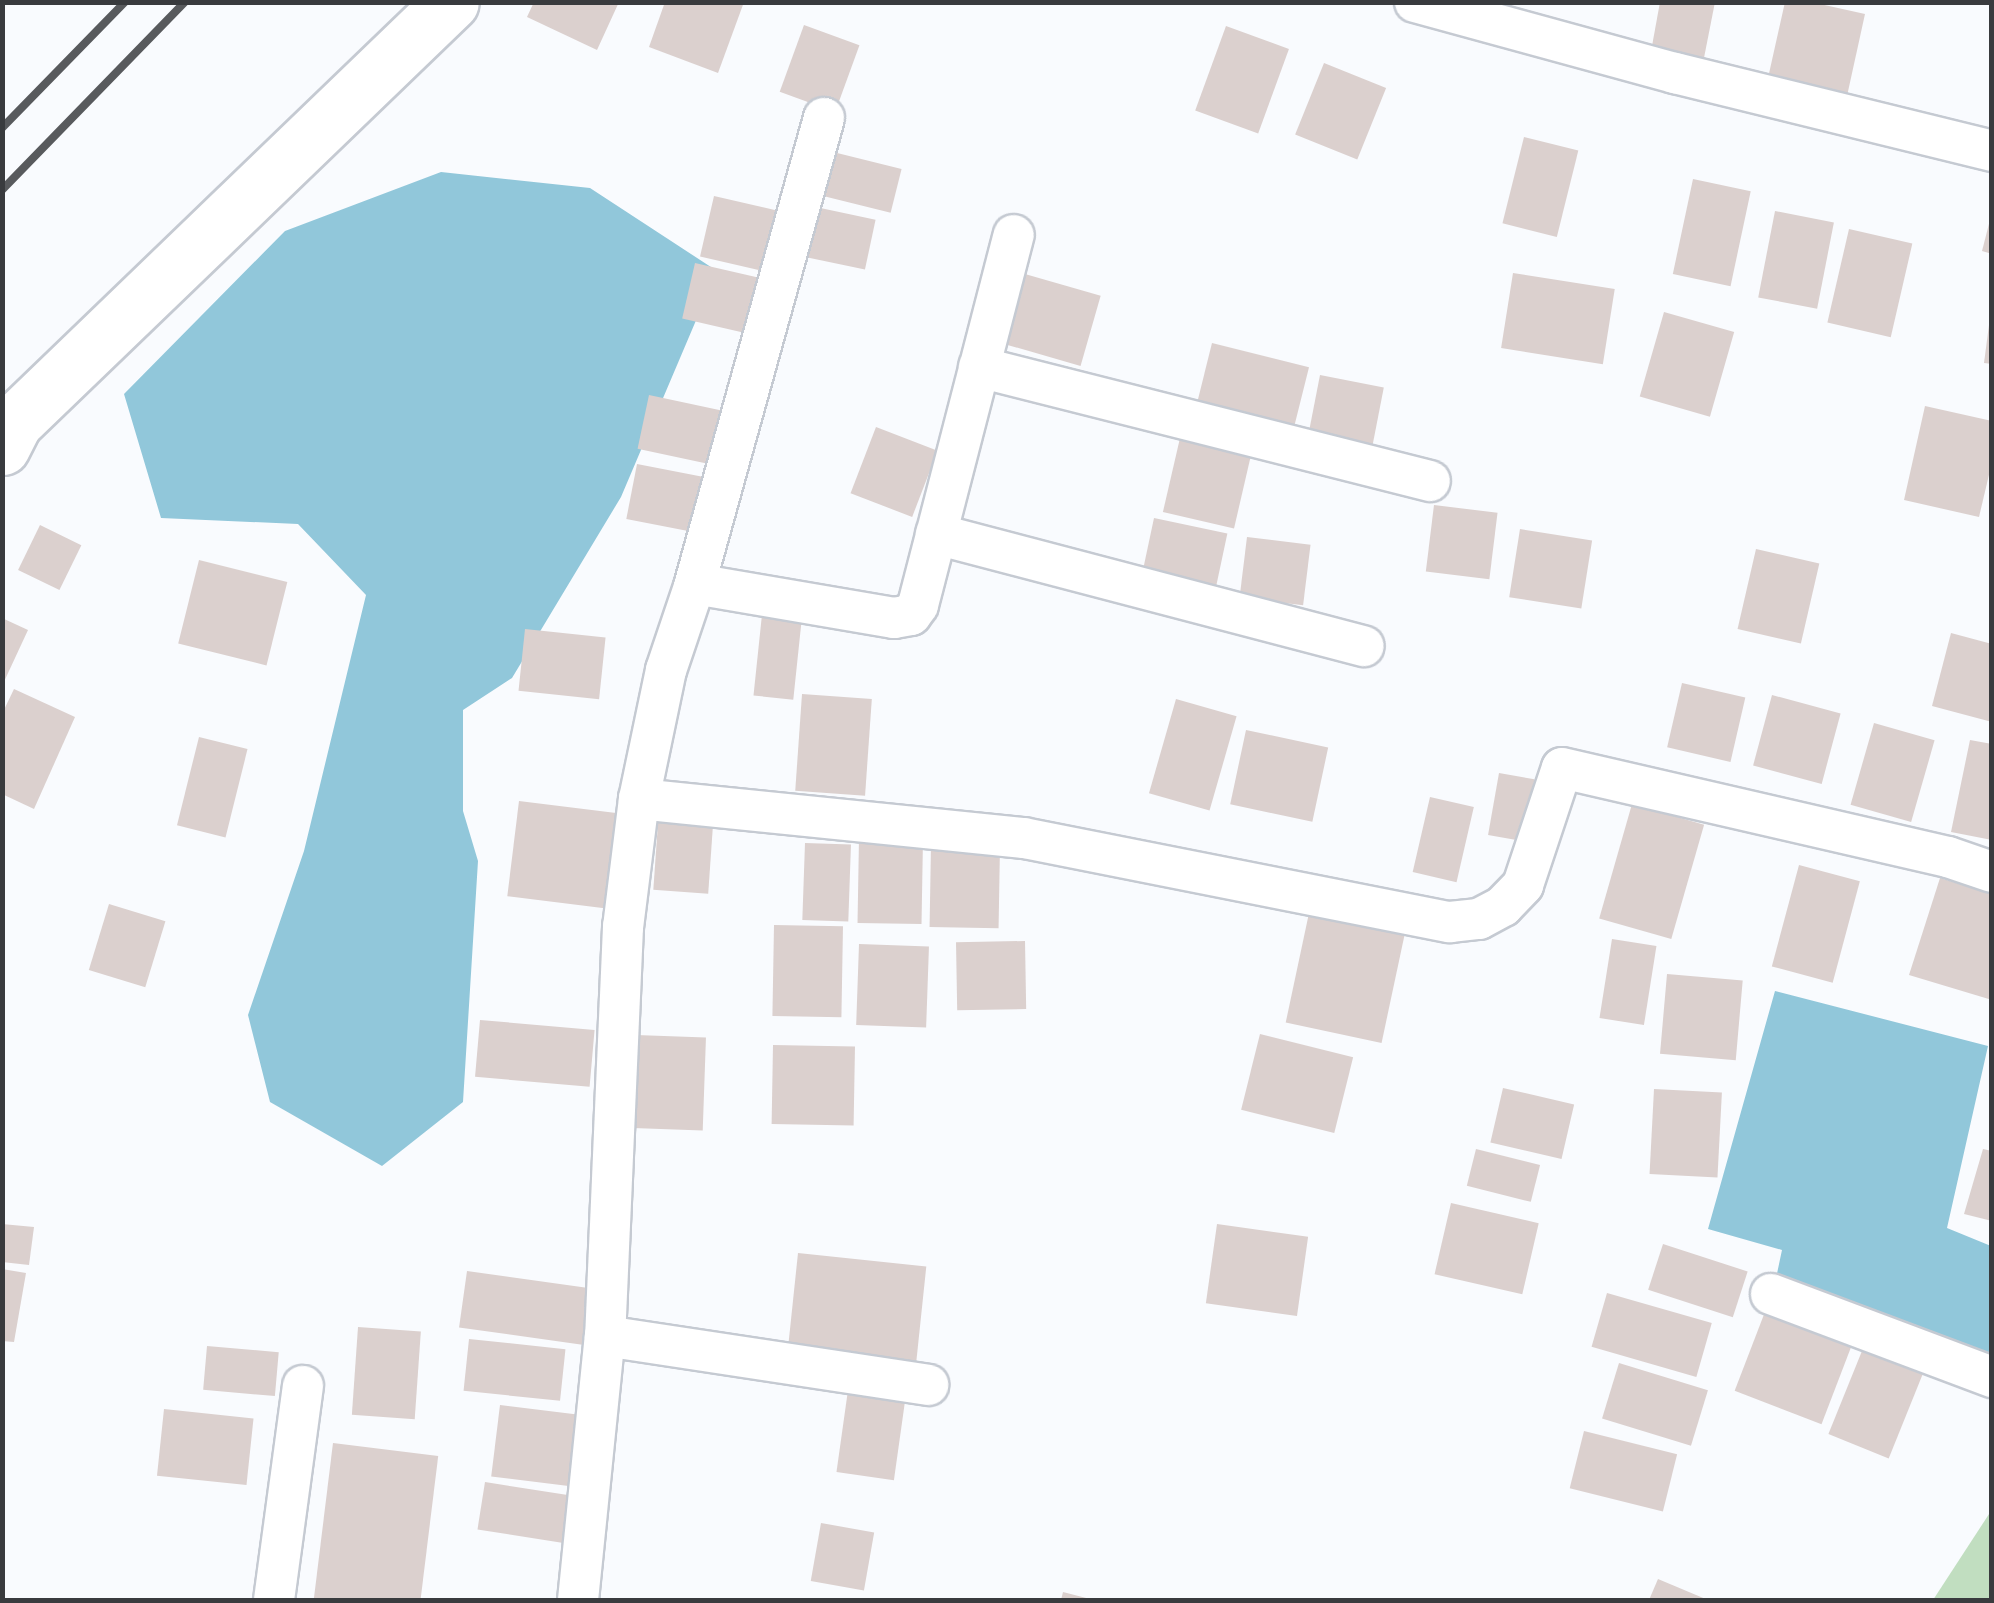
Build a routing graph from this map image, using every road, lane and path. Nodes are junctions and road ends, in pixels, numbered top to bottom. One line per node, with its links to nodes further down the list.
1 (451, 2): 7 (street)
2 (1428, 4): 4 (street)
3 (824, 118): 10 (street)
4 (1992, 151)
5 (1014, 235): 6 (street)
6 (979, 367): 8 (street); 9 (street)
7 (2, 447)
8 (1430, 480)
9 (936, 534): 10 (street); 11 (street)
10 (695, 584): 12 (street)
11 (1364, 646)
12 (639, 799): 13 (street); 15 (street)
13 (1992, 872)
14 (1771, 1294): 16 (street)
15 (605, 1336): 17 (street); 20 (street)
16 (1992, 1377)
17 (928, 1385)
18 (302, 1386): 19 (street)
19 (274, 1600)
20 (578, 1600)

